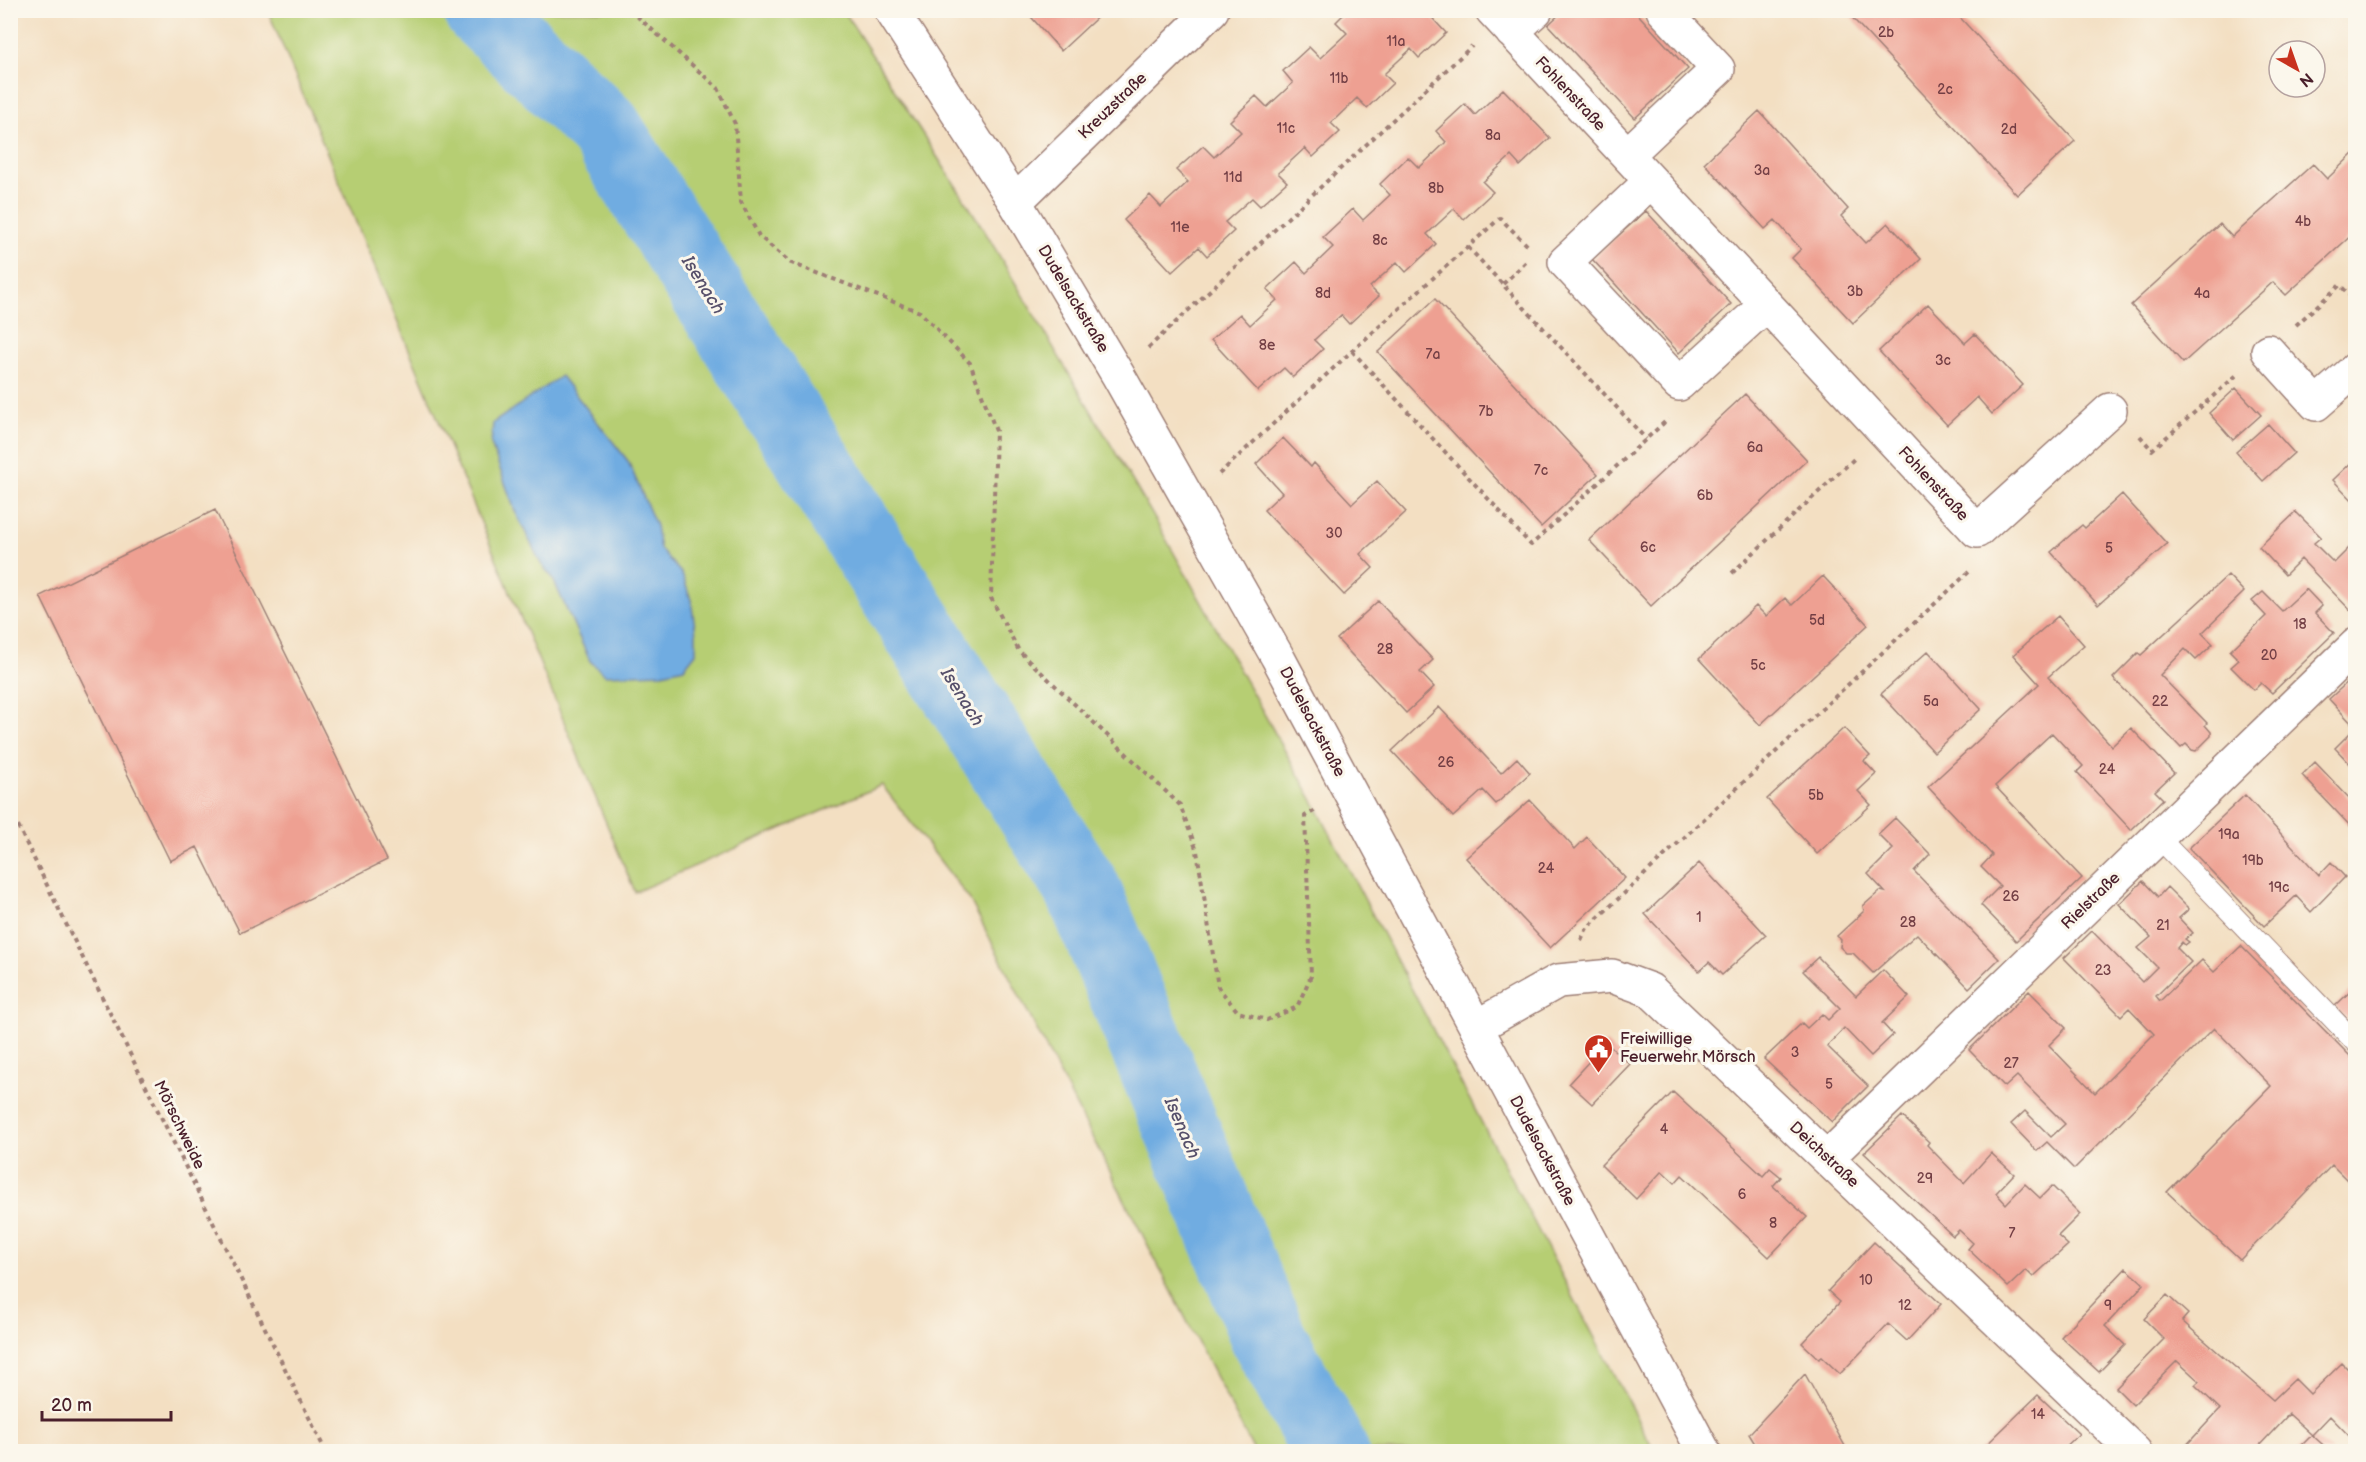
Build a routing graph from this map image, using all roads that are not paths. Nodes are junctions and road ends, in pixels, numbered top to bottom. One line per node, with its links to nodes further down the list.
1 (891, 10): 7 (street, Dudelsackstraße)
2 (1212, 10): 7 (street, Kreuzstraße)
3 (1663, 10): 5 (street)
4 (1510, 18): 5 (street, Fohlenstraße)
5 (1627, 155): 6 (street, Fohlenstraße)
6 (1651, 181): 8 (street, Fohlenstraße); 8 (street)
7 (1014, 202): 14 (street, Dudelsackstraße)
8 (1766, 304): 11 (street, Fohlenstraße)
9 (2268, 351): 10 (street)
10 (2355, 369)
11 (2110, 410)
12 (2355, 645): 13 (street, Rielstraße)
13 (2158, 837): 15 (lane); 16 (street, Rielstraße)
14 (1476, 1027): 16 (street, Deichstraße); 17 (street, Dudelsackstraße)
15 (2355, 1043)
16 (1827, 1158): 18 (street, Deichstraße)
17 (1704, 1452)
18 (2135, 1452)

